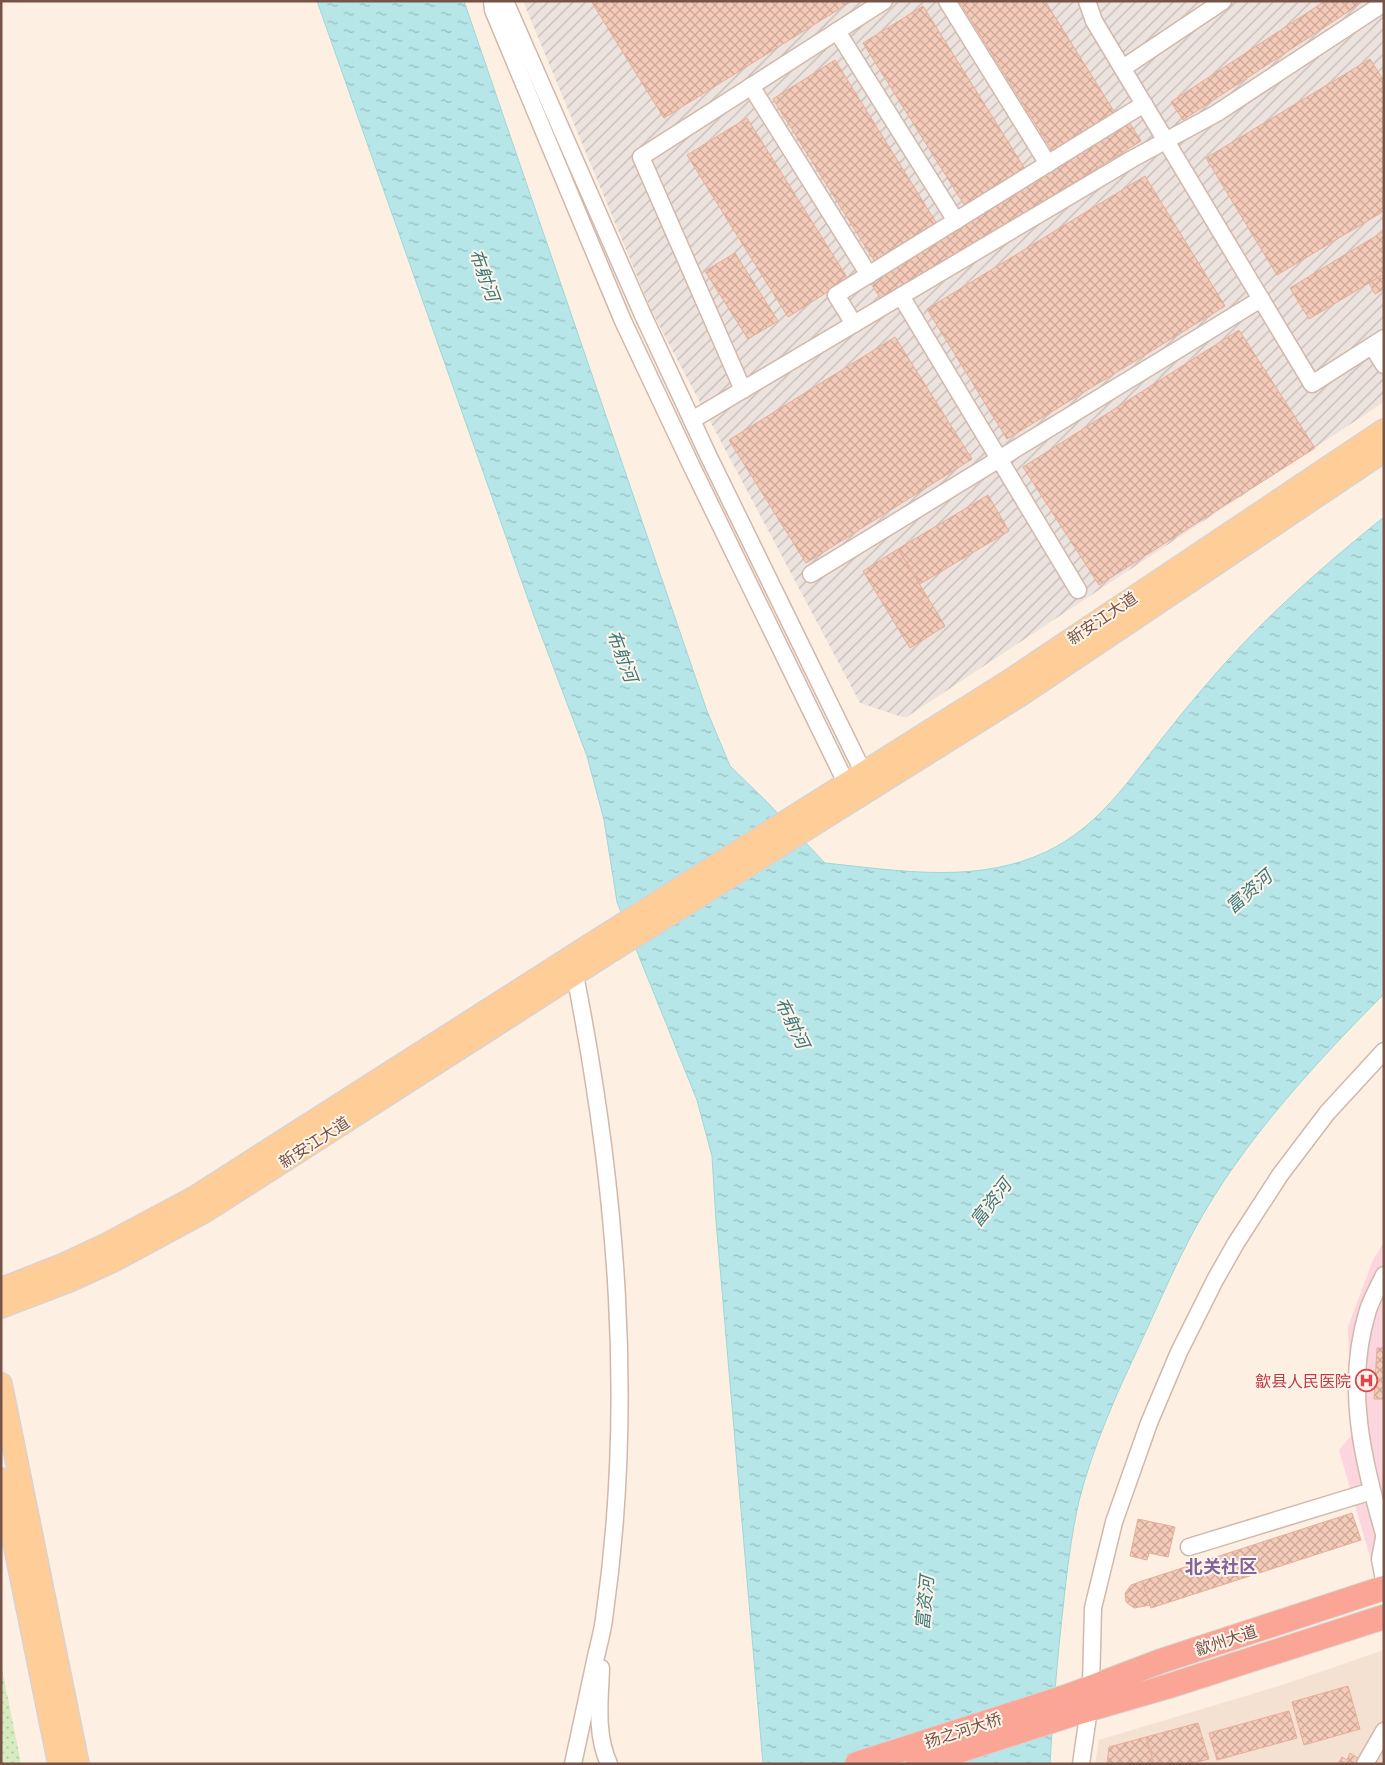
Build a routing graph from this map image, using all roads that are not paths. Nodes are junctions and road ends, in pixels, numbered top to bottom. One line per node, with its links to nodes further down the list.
1 (492, 1): 28 (street)
2 (504, 1): 22 (street)
3 (884, 1): 8 (street)
4 (946, 1): 13 (street)
5 (1087, 1): 9 (street)
6 (1223, 1): 9 (street)
7 (1382, 8): 12 (street)
8 (837, 31): 10 (street); 14 (street)
9 (1122, 68): 11 (street)
10 (751, 86): 15 (street); 21 (street)
11 (1144, 104): 12 (street); 13 (street)
12 (1166, 140): 16 (street); 17 (street)
13 (1048, 164): 14 (street)
14 (956, 221): 15 (street)
15 (869, 275): 18 (street)
16 (901, 296): 18 (street); 25 (street)
17 (1261, 299): 19 (street); 25 (street)
18 (854, 324): 21 (street)
19 (1378, 342): 20 (street)
20 (1384, 365)
21 (743, 390): 22 (street)
22 (692, 420): 28 (street)
23 (1384, 430): 28 (main road, 新安江大道)
24 (1384, 451): 28 (main road, 新安江大道)
25 (999, 459): 26 (street); 27 (street)
26 (811, 574)
27 (1078, 590)
28 (859, 786): 29 (main road, 新安江大道)
29 (607, 944): 30 (main road, 新安江大道); 33 (main road, 新安江大道)
30 (575, 975): 34 (main road, 新安江大道); 43 (street)
31 (1384, 1051): 44 (street)
32 (1384, 1275): 37 (street)
33 (1, 1289)
34 (1, 1307)
35 (1, 1384): 47 (main road)
36 (1, 1479): 46 (main road)
37 (1372, 1491): 38 (street); 39 (street)
38 (1384, 1536): 40 (street)
39 (1189, 1546)
40 (1384, 1580)
41 (1384, 1588): 44 (highway, 歙州大道)
42 (1384, 1617): 44 (highway, 歙州大道)
43 (604, 1621): 48 (street); 49 (street)
44 (1081, 1701): 50 (highway, 扬之河大桥); 51 (highway, 扬之河大桥); 52 (street)
45 (1384, 1731): 53 (street)
46 (59, 1764)
47 (78, 1764)
48 (573, 1764)
49 (609, 1764)
50 (857, 1764)
51 (918, 1764)
52 (1081, 1764)
53 (1365, 1764)

